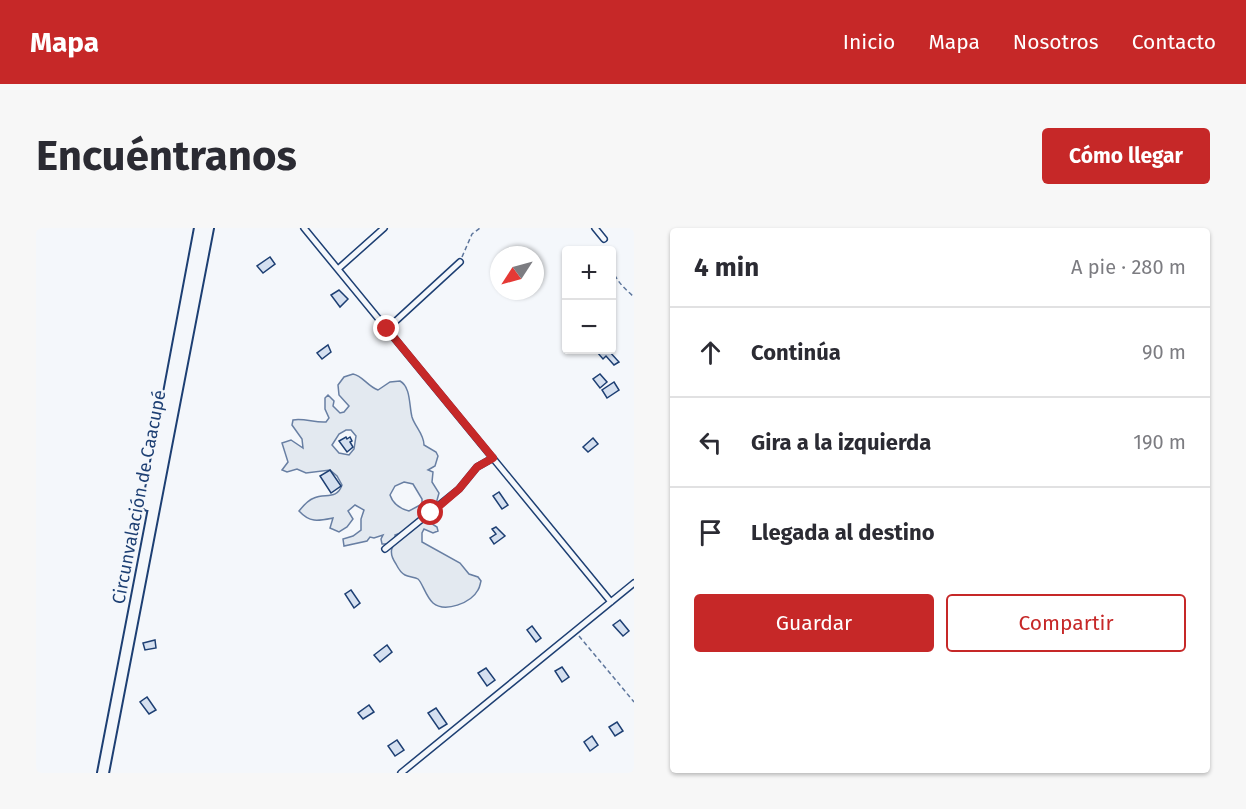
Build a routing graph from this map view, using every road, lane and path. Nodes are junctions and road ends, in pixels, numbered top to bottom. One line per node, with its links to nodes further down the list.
1 (200, 228): 19 (highway, Circunvalación de Caacupé)
2 (208, 228): 20 (highway, Circunvalación de Caacupé)
3 (304, 228): 9 (street)
4 (384, 228): 9 (street)
5 (480, 228): 8 (path)
6 (595, 228): 7 (street)
7 (604, 239)
8 (460, 262): 12 (street)
9 (338, 269): 12 (street)
10 (616, 279): 11 (path)
11 (634, 297)
12 (387, 329): 13 (street)
13 (493, 458): 14 (street); 16 (street)
14 (385, 549)
15 (634, 583): 16 (street)
16 (611, 602): 17 (street)
17 (575, 631): 18 (path); 21 (street)
18 (634, 702)
19 (96, 773)
20 (103, 773)
21 (401, 773)

